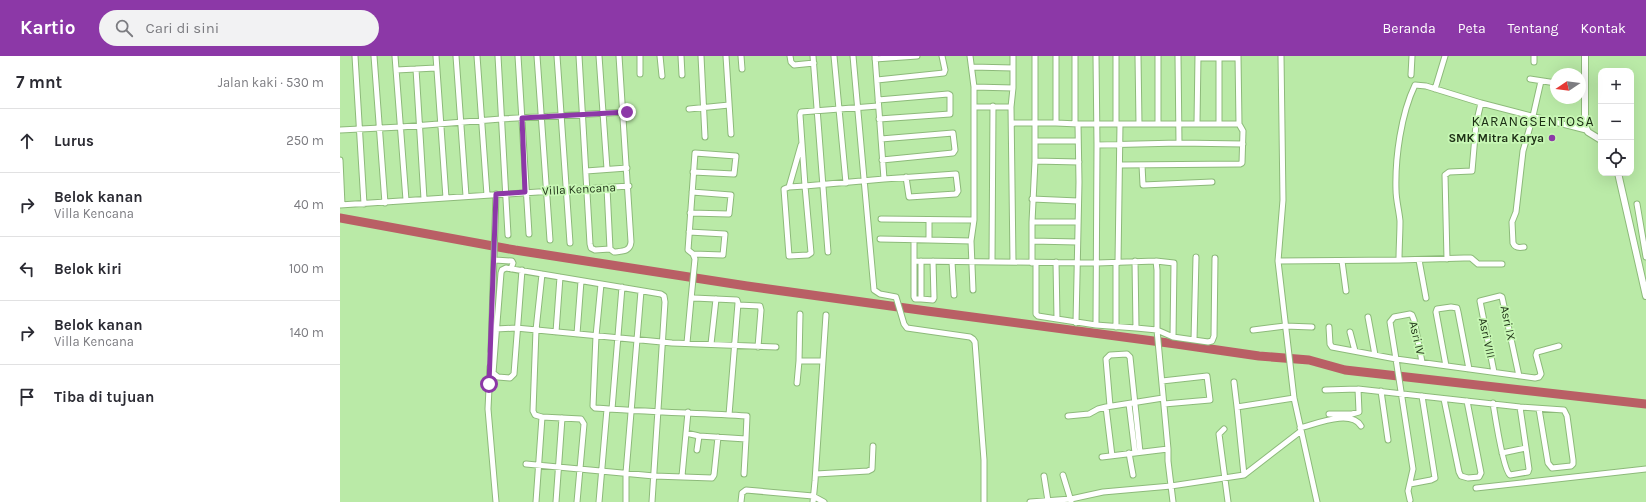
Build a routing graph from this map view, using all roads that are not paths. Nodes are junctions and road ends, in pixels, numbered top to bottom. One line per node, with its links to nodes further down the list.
1 (355, 56): 103 (street)
2 (374, 56): 101 (street)
3 (395, 56): 51 (street)
4 (436, 56): 46 (street)
5 (456, 56): 86 (street)
6 (477, 56): 85 (street)
7 (498, 56): 83 (street)
8 (518, 56): 82 (street)
9 (537, 56): 81 (street)
10 (557, 56): 79 (street)
11 (579, 56): 78 (street)
12 (598, 56): 77 (street)
13 (619, 56): 76 (street)
14 (640, 56): 52 (street)
15 (660, 56): 55 (street)
16 (681, 56): 53 (street)
17 (701, 56): 67 (street)
18 (726, 56): 66 (street)
19 (741, 56): 50 (street)
20 (790, 56): 44 (street)
21 (813, 56): 44 (street)
22 (834, 56): 73 (street)
23 (853, 56): 68 (street)
24 (917, 56): 43 (street)
25 (942, 56): 57 (street)
26 (970, 56): 45 (street)
27 (1014, 56): 47 (street)
28 (1035, 56): 87 (street)
29 (1056, 56): 88 (street)
30 (1075, 56): 90 (street)
31 (1096, 56): 91 (street)
32 (1116, 56): 92 (street)
33 (1138, 56): 93 (street)
34 (1158, 56): 94 (street)
35 (1178, 56): 95 (street)
36 (1281, 56): 190 (street)
37 (1412, 56): 54 (street)
38 (1445, 56): 62 (street)
39 (1585, 56): 48 (street)
40 (1198, 57): 41 (street); 96 (street)
41 (1219, 57): 42 (street); 97 (street)
42 (1238, 57): 98 (street)
43 (875, 58): 57 (street)
44 (814, 63): 75 (street)
45 (972, 67): 47 (street); 60 (street)
46 (436, 68): 49 (street); 89 (street)
47 (1013, 68): 61 (street)
48 (1584, 68)
49 (416, 69): 51 (street); 100 (street)
50 (742, 69)
51 (396, 70): 102 (street)
52 (640, 74)
53 (682, 75)
54 (1411, 75)
55 (662, 76)
56 (1530, 79): 58 (street)
57 (877, 80): 63 (street)
58 (1541, 81): 59 (street); 80 (street)
59 (1550, 82)
60 (974, 87): 61 (street); 72 (street)
61 (1014, 88): 71 (street)
62 (1435, 89): 64 (street); 183 (street)
63 (878, 100): 69 (street); 84 (street)
64 (1481, 103): 80 (street); 180 (street)
65 (1583, 104): 105 (street)
66 (729, 105): 67 (street); 106 (street)
67 (704, 106): 74 (street); 107 (street)
68 (858, 106): 69 (street); 73 (street); 130 (street)
69 (878, 106): 84 (street)
70 (993, 106): 71 (street); 72 (street); 194 (street)
71 (1011, 106): 99 (street)
72 (974, 107): 159 (street)
73 (838, 108): 75 (street); 132 (street)
74 (689, 109)
75 (818, 110): 110 (street); 133 (street)
76 (625, 112): 77 (street); 123 (street)
77 (602, 113): 78 (street); 124 (street)
78 (583, 114): 79 (street); 125 (street)
79 (562, 116): 81 (street); 139 (street)
80 (1533, 116): 105 (street); 173 (street)
81 (541, 117): 82 (street); 140 (street)
82 (522, 118): 83 (street); 141 (street)
83 (501, 119): 85 (street); 144 (street)
84 (879, 119): 109 (street)
85 (482, 120): 86 (street); 145 (street)
86 (461, 122): 89 (street); 146 (street)
87 (1035, 123): 88 (street); 99 (street); 111 (street)
88 (1056, 123): 90 (street)
89 (440, 124): 100 (street); 147 (street)
90 (1076, 124): 91 (street); 112 (street)
91 (1096, 124): 92 (street); 116 (street)
92 (1118, 124): 93 (street); 114 (street)
93 (1139, 124): 94 (street)
94 (1158, 124): 95 (street)
95 (1178, 124): 96 (street); 113 (street)
96 (1198, 124): 97 (street)
97 (1219, 124): 98 (street)
98 (1238, 124): 115 (street)
99 (1012, 125): 195 (street)
100 (420, 126): 102 (street); 148 (street)
101 (379, 127): 102 (street); 103 (street); 152 (street)
102 (401, 127): 150 (street)
103 (359, 129): 104 (street); 153 (street)
104 (340, 130)
105 (1586, 130): 108 (street)
106 (731, 134)
107 (705, 137)
108 (1598, 138)
109 (881, 140): 118 (street); 118 (street)
110 (802, 141): 135 (street); 136 (street)
111 (1035, 141): 112 (street); 119 (street)
112 (1078, 141): 120 (street)
113 (1178, 143): 114 (street); 115 (street)
114 (1120, 144): 116 (street); 121 (street)
115 (1243, 144): 122 (street)
116 (1097, 145): 199 (street)
117 (340, 160): 155 (street, Villa Kencana)
118 (882, 160): 129 (street)
119 (1035, 161): 120 (street); 149 (street)
120 (1079, 162): 151 (street)
121 (1121, 165): 122 (street); 200 (street)
122 (1142, 165): 131 (street)
123 (627, 168): 124 (street); 134 (street)
124 (607, 169): 125 (street)
125 (586, 171): 138 (street)
126 (694, 172): 126 (street); 142 (street)
127 (1619, 176): 181 (street)
128 (906, 177): 128 (street); 129 (street)
129 (884, 179): 130 (street)
130 (865, 181): 132 (street); 339 (street)
131 (1212, 182)
132 (846, 183): 133 (street)
133 (824, 185): 135 (street); 175 (street)
134 (629, 186): 137 (street, Villa Kencana); 174 (street)
135 (805, 186): 136 (street); 136 (street)
136 (789, 187)
137 (607, 188): 138 (street, Villa Kencana); 174 (street)
138 (587, 189): 139 (street, Villa Kencana); 174 (street)
139 (567, 190): 140 (street, Villa Kencana); 172 (street)
140 (547, 191): 141 (street, Villa Kencana); 166 (street)
141 (525, 192): 144 (street, Villa Kencana); 163 (street)
142 (692, 192): 156 (street); 156 (street)
143 (496, 194): 144 (street, Villa Kencana); 145 (street, Villa Kencana); 182 (street)
144 (506, 194): 164 (street)
145 (487, 195): 146 (street, Villa Kencana)
146 (466, 196): 147 (street, Villa Kencana)
147 (446, 198): 148 (street, Villa Kencana)
148 (424, 199): 150 (street, Villa Kencana)
149 (1032, 199): 151 (street); 160 (street)
150 (406, 200): 152 (street, Villa Kencana)
151 (1078, 201): 161 (street)
152 (385, 203): 153 (street, Villa Kencana)
153 (364, 204): 155 (street, Villa Kencana)
154 (1637, 204): 179 (street)
155 (341, 205)
156 (690, 213): 162 (street)
157 (881, 219): 158 (street)
158 (929, 220): 159 (street); 168 (street)
159 (974, 220): 169 (street)
160 (1032, 222): 161 (street); 170 (street)
161 (1077, 222): 171 (street)
162 (689, 232): 176 (street); 176 (street)
163 (529, 234)
164 (508, 235)
165 (880, 239): 167 (street)
166 (550, 240)
167 (914, 240): 168 (street); 185 (street)
168 (929, 240): 169 (street)
169 (971, 240): 193 (street)
170 (1032, 241): 171 (street); 197 (street)
171 (1077, 242): 198 (street)
172 (570, 243)
173 (1524, 247)
174 (610, 249)
175 (828, 252)
176 (693, 254): 215 (street)
177 (1196, 257): 243 (street)
178 (1215, 258): 243 (street)
179 (1646, 258): 181 (street)
180 (1447, 259): 184 (street); 201 (street)
181 (1637, 259): 213 (street)
182 (495, 260): 202 (street); 329 (street)
183 (1399, 260): 184 (street); 191 (street)
184 (1419, 260): 214 (street)
185 (915, 261): 186 (street); 217 (street)
186 (921, 261): 187 (street); 217 (street)
187 (933, 261): 192 (street); 217 (street)
188 (1135, 261): 189 (street); 200 (street); 231 (street)
189 (1156, 261): 237 (street); 240 (street)
190 (1278, 261): 191 (street); 226 (street)
191 (1342, 261): 211 (street)
192 (952, 262): 193 (street); 212 (street)
193 (972, 262): 194 (street); 209 (street)
194 (992, 262): 195 (street)
195 (1012, 262): 197 (street)
196 (1056, 262): 197 (street); 198 (street); 223 (street)
197 (1034, 263): 223 (street)
198 (1077, 263): 199 (street); 224 (street)
199 (1097, 263): 200 (street); 225 (street)
200 (1117, 263): 227 (street)
201 (1502, 264)
202 (511, 269): 203 (street); 232 (street)
203 (522, 270): 204 (street); 230 (street)
204 (542, 274): 205 (street); 233 (street)
205 (560, 277): 206 (street); 235 (street)
206 (581, 280): 207 (street); 238 (street)
207 (601, 284): 208 (street); 239 (street)
208 (622, 287): 210 (street); 241 (street)
209 (973, 290)
210 (641, 291): 242 (street); 244 (street)
211 (1346, 291)
212 (954, 295)
213 (1646, 296)
214 (1426, 298)
215 (691, 299): 216 (street); 245 (street)
216 (716, 299): 219 (street); 246 (street)
217 (921, 299)
218 (1480, 304): 259 (street, Asri VIII); 260 (street, Asri IX)
219 (738, 305): 247 (street); 248 (street)
220 (800, 314): 254 (street)
221 (826, 315): 255 (street)
222 (1368, 317): 252 (street)
223 (1057, 319): 224 (street)
224 (1076, 323): 225 (street)
225 (1096, 325): 227 (street)
226 (1285, 326): 228 (street); 234 (street); 270 (street)
227 (1116, 327): 231 (street)
228 (1312, 327)
229 (1329, 327): 251 (street)
230 (516, 328): 232 (street); 232 (street); 233 (street)
231 (1136, 328): 237 (street)
232 (496, 329)
233 (536, 330): 235 (street); 287 (street)
234 (1253, 330)
235 (556, 332): 238 (street)
236 (1350, 332): 251 (street)
237 (1158, 333): 240 (street); 261 (street)
238 (578, 334): 239 (street)
239 (596, 336): 241 (street); 279 (street)
240 (1173, 337): 243 (street)
241 (618, 338): 242 (street); 279 (street)
242 (638, 340): 244 (street); 281 (street)
243 (1194, 340)
244 (663, 342): 245 (street); 282 (street)
245 (687, 343): 246 (street)
246 (711, 344): 247 (street)
247 (735, 346): 248 (street); 285 (street)
248 (758, 346): 250 (street)
249 (1559, 346): 260 (street)
250 (776, 347)
251 (1355, 351): 252 (street)
252 (1375, 355): 253 (street)
253 (1396, 359): 256 (street); 256 (street, Asri IV); 267 (street)
254 (799, 361): 255 (street); 263 (street)
255 (823, 361): 314 (street)
256 (1422, 362): 257 (street)
257 (1446, 366): 258 (street); 258 (street)
258 (1469, 369): 259 (street)
259 (1494, 372): 260 (street)
260 (1519, 376)
261 (1162, 380): 269 (street); 275 (street)
262 (1234, 382): 277 (street)
263 (797, 383)
264 (1358, 389): 265 (street); 266 (street); 284 (street)
265 (1325, 390)
266 (1381, 391): 267 (street); 296 (street)
267 (1401, 394): 268 (street); 323 (street)
268 (1422, 396): 271 (street); 323 (street)
269 (1164, 398): 274 (street); 275 (street)
270 (1294, 398): 277 (street); 291 (street)
271 (1444, 399): 272 (street); 272 (street)
272 (1467, 401): 273 (street)
273 (1493, 403): 278 (street); 303 (street)
274 (1131, 404): 276 (street); 276 (street); 301 (street)
275 (1164, 404): 299 (street)
276 (1108, 407): 286 (street); 304 (street)
277 (1237, 407): 317 (street)
278 (1520, 407): 280 (street); 298 (street)
279 (609, 409): 281 (street); 311 (street)
280 (1539, 409): 280 (street)
281 (631, 410): 282 (street); 312 (street)
282 (659, 412): 283 (street); 318 (street)
283 (688, 412): 285 (street); 292 (street)
284 (1329, 414)
285 (729, 415): 295 (street)
286 (1068, 416)
287 (542, 417): 288 (street); 307 (street)
288 (562, 418): 308 (street); 309 (street)
289 (1361, 426): 291 (street)
290 (1224, 429): 321 (street)
291 (1301, 429): 317 (street); 343 (street)
292 (686, 433): 293 (street); 319 (street)
293 (699, 436): 294 (street); 300 (street)
294 (718, 437): 295 (street); 319 (street)
295 (746, 439): 313 (street)
296 (1388, 440)
297 (873, 446): 314 (street)
298 (1526, 448): 303 (street); 303 (street)
299 (1168, 449): 301 (street); 322 (street)
300 (698, 450)
301 (1137, 452): 302 (street)
302 (1129, 453): 304 (street); 316 (street)
303 (1502, 453)
304 (1112, 456): 305 (street)
305 (1102, 457)
306 (526, 464): 307 (street)
307 (539, 465): 308 (street); 330 (street)
308 (559, 467): 309 (street); 331 (street)
309 (580, 469): 311 (street); 332 (street)
310 (1646, 469): 324 (street)
311 (601, 471): 312 (street); 333 (street)
312 (626, 473): 318 (street); 334 (street)
313 (744, 474)
314 (816, 474): 325 (street)
315 (1063, 475): 327 (street)
316 (1133, 475)
317 (1244, 475): 321 (street)
318 (654, 476): 319 (street); 335 (street)
319 (682, 476)
320 (1044, 476): 326 (street)
321 (1224, 479): 322 (street); 342 (street)
322 (1171, 486): 327 (street); 341 (street)
323 (1409, 486): 328 (street)
324 (1476, 488)
325 (813, 496): 336 (street); 337 (street); 338 (street)
326 (1048, 500): 327 (street); 340 (street)
327 (1071, 500)
328 (1410, 501)
329 (496, 502)
330 (536, 502)
331 (556, 502)
332 (577, 502)
333 (600, 502)
334 (626, 502)
335 (652, 502)
336 (740, 502)
337 (812, 502)
338 (824, 502)
339 (984, 502)
340 (1030, 502)
341 (1173, 502)
342 (1228, 502)
343 (1317, 502)

